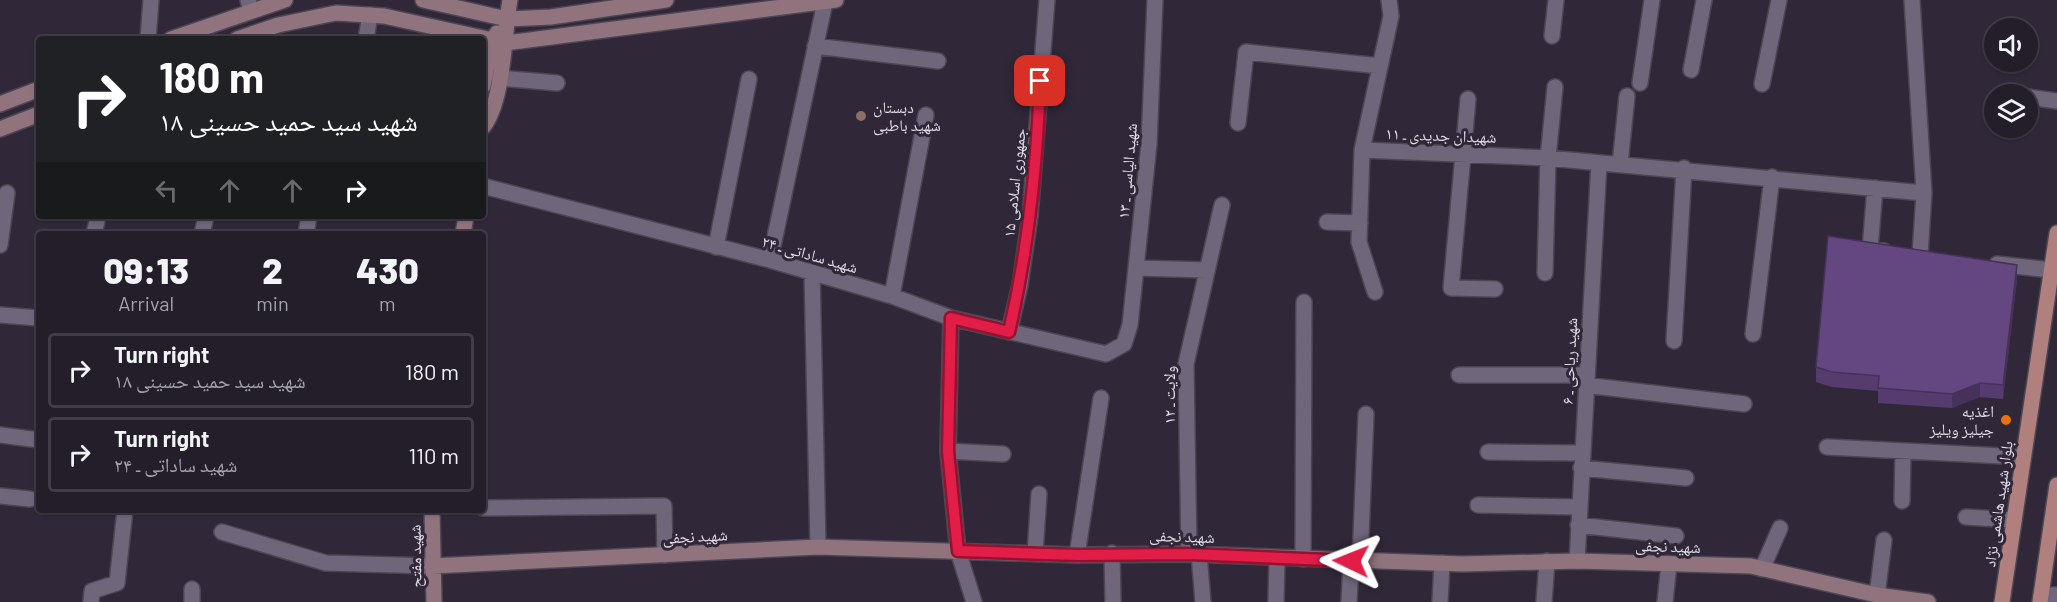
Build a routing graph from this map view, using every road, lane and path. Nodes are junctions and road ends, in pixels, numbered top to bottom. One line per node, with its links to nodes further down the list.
1 (151, 0): 19 (street)
2 (285, 0): 16 (street)
3 (423, 0): 15 (street)
4 (510, 0): 18 (street)
5 (666, 0): 18 (street)
6 (1047, 0): 80 (street, جمهوری اسلامی ۱۵)
7 (1155, 0): 68 (street, شهید الیاسی ـ ۱۳)
8 (1389, 0): 29 (street, شهیدان جدیدی ـ ۱۱)
9 (1556, 0): 24 (street)
10 (1652, 0): 35 (street)
11 (1704, 0): 30 (street)
12 (1779, 0): 36 (street)
13 (1912, 0): 59 (street)
14 (830, 1): 26 (street); 27 (street)
15 (457, 4): 18 (street)
16 (249, 5): 20 (street)
17 (370, 15): 21 (street); 22 (street); 23 (street)
18 (507, 19): 26 (street)
19 (148, 36)
20 (181, 36)
21 (246, 36)
22 (366, 36)
23 (477, 36)
24 (1552, 36)
25 (486, 38): 26 (street)
26 (499, 41): 31 (street); 32 (street)
27 (815, 46): 28 (street); 66 (street)
28 (938, 61)
29 (1380, 66): 47 (street); 49 (street, شهیدان جدیدی ـ ۱۱)
30 (1691, 70)
31 (486, 78)
32 (499, 78): 34 (street); 46 (street)
33 (749, 79): 65 (street)
34 (557, 83)
35 (1640, 83)
36 (1762, 84)
37 (1555, 87): 51 (street)
38 (36, 90): 43 (street)
39 (1627, 96): 53 (street)
40 (2038, 98): 42 (street)
41 (1468, 99): 50 (street)
42 (2057, 101)
43 (0, 104)
44 (36, 115): 48 (street)
45 (926, 115): 75 (street)
46 (486, 123)
47 (1238, 123)
48 (0, 129)
49 (1362, 150): 50 (street, شهیدان جدیدی ـ ۱۱); 62 (street)
50 (1463, 154): 51 (street, شهیدان جدیدی ـ ۱۱); 73 (street)
51 (1548, 158): 52 (street, شهیدان جدیدی ـ ۱۱); 72 (street)
52 (1599, 163): 53 (street, شهیدان جدیدی ـ ۱۱); 85 (street, شهید ریاحی ـ ۶)
53 (1620, 164): 54 (street, شهیدان جدیدی ـ ۱۱)
54 (1684, 168): 55 (street, شهیدان جدیدی ـ ۱۱); 82 (street)
55 (1772, 177): 57 (street, شهیدان جدیدی ـ ۱۱); 81 (street)
56 (486, 187): 65 (street, شهید ساداتی ـ ۲۴)
57 (1875, 188): 59 (street, شهیدان جدیدی ـ ۱۱); 59 (street)
58 (7, 193): 64 (street)
59 (1924, 193)
60 (1222, 205): 69 (street, ولایت ـ ۱۲)
61 (1327, 222): 62 (street)
62 (1360, 224): 74 (street)
63 (2057, 233): 70 (main road, بلوار شهید هاشمی نژاد)
64 (0, 245)
65 (716, 246): 66 (street, شهید ساداتی ـ ۲۴)
66 (770, 260): 71 (street, شهید ساداتی ـ ۲۴)
67 (1980, 262): 70 (street)
68 (1136, 268): 69 (street); 83 (street, شهید الیاسی ـ ۱۳)
69 (1207, 270): 120 (street, ولایت ـ ۱۲)
70 (2051, 270): 96 (main road, بلوار شهید هاشمی نژاد)
71 (812, 272): 75 (street, شهید ساداتی ـ ۲۴); 116 (street)
72 (1545, 273)
73 (1495, 289)
74 (1375, 292)
75 (891, 296): 79 (street, شهید ساداتی ـ ۲۴)
76 (1304, 302): 124 (street)
77 (0, 315): 78 (street)
78 (36, 318)
79 (951, 318): 80 (street, شهید ساداتی ـ ۲۴); 92 (street)
80 (1009, 332): 83 (street, شهید ساداتی ـ ۲۴)
81 (1753, 334)
82 (1674, 341)
83 (1124, 344)
84 (1458, 375): 85 (street)
85 (1585, 380): 87 (street); 97 (street, شهید ریاحی ـ ۶)
86 (1101, 398): 122 (street)
87 (1744, 404)
88 (1366, 414): 125 (street)
89 (0, 435): 90 (street)
90 (36, 440)
91 (1827, 447): 93 (street)
92 (948, 451): 95 (street); 117 (street)
93 (1903, 451): 96 (street); 103 (street)
94 (1488, 452): 97 (street)
95 (1003, 454)
96 (2023, 457): 110 (main road, بلوار شهید هاشمی نژاد)
97 (1582, 461): 98 (street); 105 (street, شهید ریاحی ـ ۶)
98 (1686, 478)
99 (2057, 485): 134 (main road)
100 (1039, 494): 118 (street)
101 (0, 496): 102 (street)
102 (30, 499)
103 (1902, 501)
104 (1478, 505): 105 (street)
105 (1578, 507): 111 (street, شهید ریاحی ـ ۶)
106 (486, 508): 121 (street)
107 (125, 513): 135 (street)
108 (432, 513): 130 (street, شهید مفتح)
109 (1966, 517): 110 (street)
110 (2014, 520): 146 (main road, بلوار شهید هاشمی نژاد)
111 (1578, 525): 114 (street); 127 (street, شهید ریاحی ـ ۶)
112 (1780, 528): 131 (street)
113 (222, 532): 130 (street)
114 (1676, 536)
115 (1884, 540): 132 (street)
116 (818, 547): 117 (street, شهید نجفی); 121 (street, شهید نجفی)
117 (958, 551): 118 (street, شهید نجفی); 137 (street)
118 (1035, 553): 122 (street, شهید نجفی)
119 (1112, 553): 120 (street, شهید نجفی); 122 (street, شهید نجفی); 138 (street)
120 (1194, 554): 123 (street, شهید نجفی); 139 (street, ولایت ـ ۱۲)
121 (665, 555): 130 (street, شهید نجفی)
122 (1077, 555)
123 (1277, 558): 124 (street, شهید نجفی); 140 (street)
124 (1303, 559): 125 (street, شهید نجفی)
125 (1355, 561): 128 (street, شهید نجفی); 141 (street)
126 (1547, 561): 127 (street, شهید نجفی); 128 (street, شهید نجفی); 143 (street)
127 (1577, 561): 129 (street, شهید نجفی)
128 (1442, 563): 142 (street)
129 (1669, 564): 131 (street, شهید نجفی); 144 (street)
130 (432, 566): 136 (street, شهید مفتح)
131 (1762, 569): 132 (street, شهید نجفی)
132 (1877, 595): 145 (street, شهید نجفی)
133 (2057, 595): 134 (street)
134 (2040, 598)
135 (91, 602)
136 (434, 602)
137 (974, 602)
138 (1113, 602)
139 (1203, 602)
140 (1276, 602)
141 (1349, 602)
142 (1440, 602)
143 (1544, 602)
144 (1665, 602)
145 (1928, 602)
146 (2002, 602)

